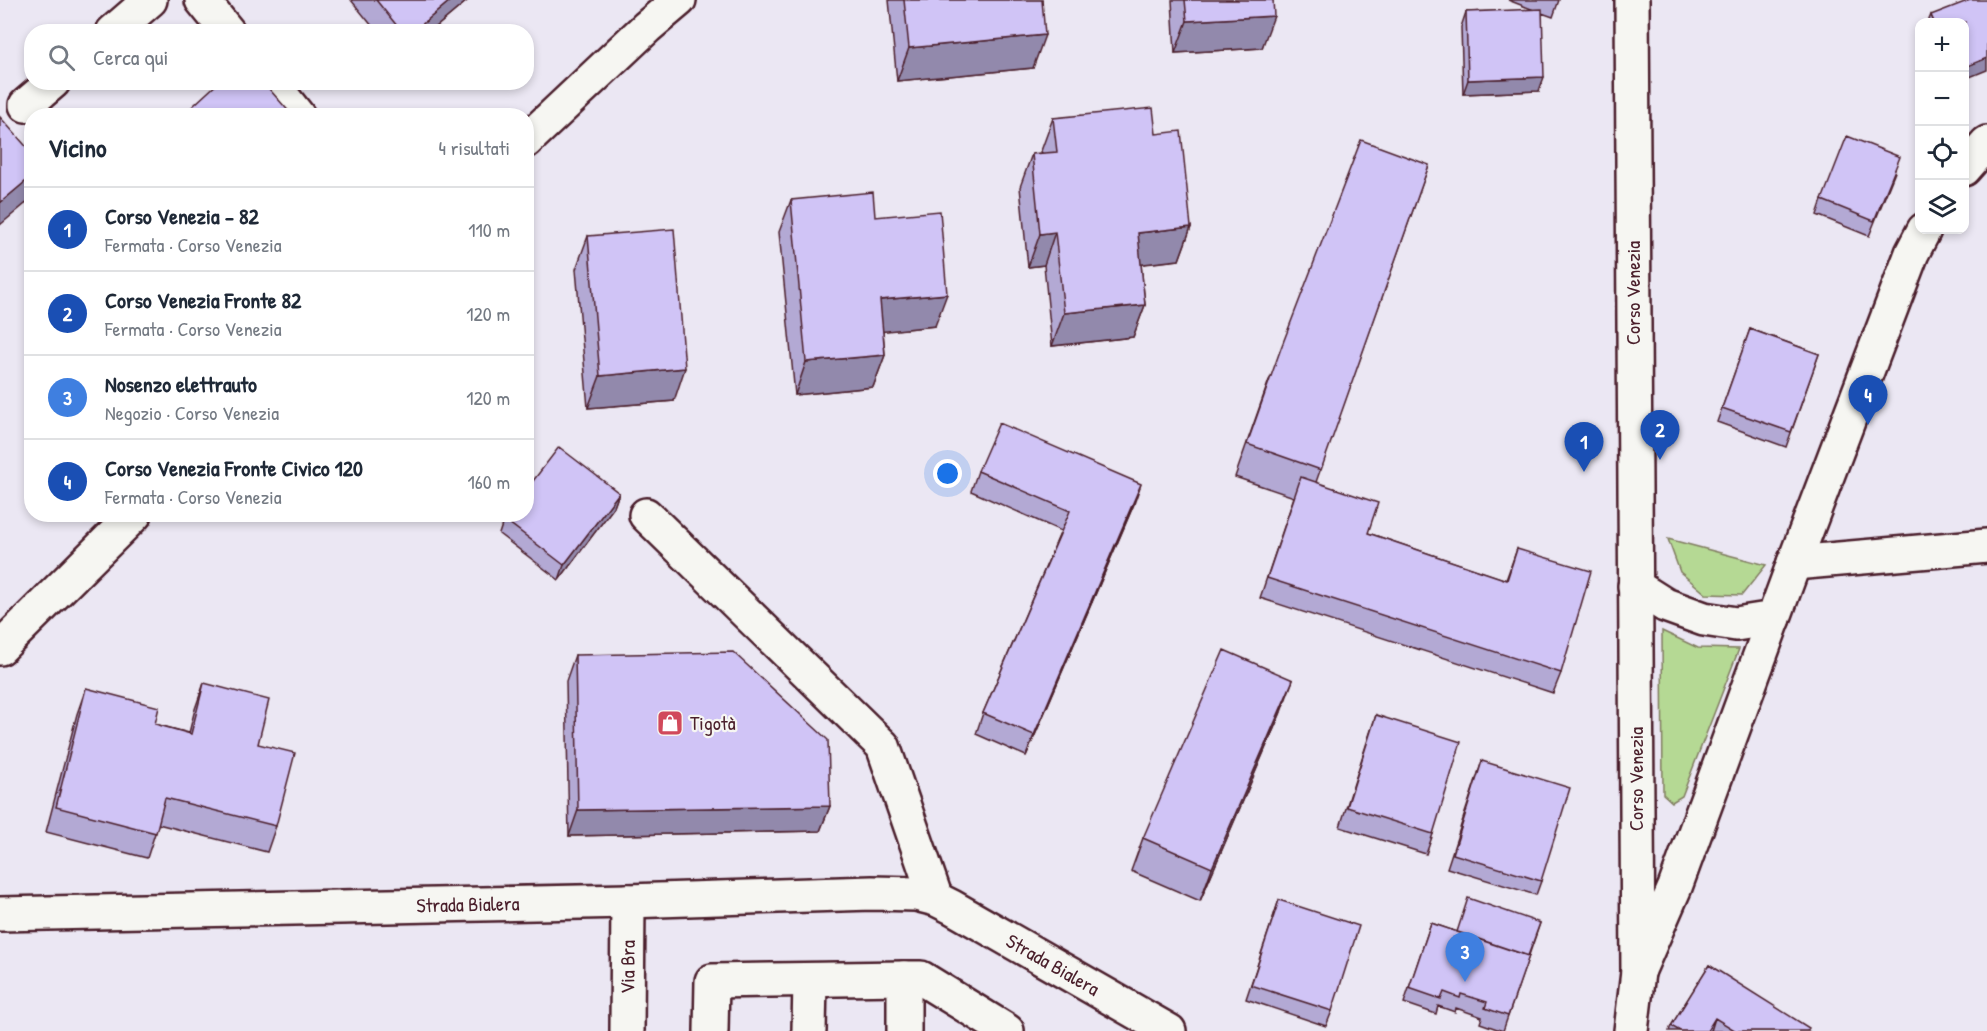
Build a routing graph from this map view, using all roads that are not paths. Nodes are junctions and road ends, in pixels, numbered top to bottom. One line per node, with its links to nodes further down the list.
1 (150, 0): 5 (street)
2 (202, 0): 6 (street)
3 (679, 0): 11 (street)
4 (1632, 0): 19 (street, Corso Venezia)
5 (122, 24)
6 (222, 24)
7 (44, 90): 9 (street)
8 (277, 90): 10 (street)
9 (26, 105)
10 (291, 108)
11 (534, 133)
12 (1987, 144): 13 (street)
13 (1969, 164)
14 (1922, 234): 18 (street, Corso Venezia)
15 (646, 515): 22 (street)
16 (127, 522): 21 (street)
17 (1987, 546): 18 (street)
18 (1794, 563): 20 (street, Corso Venezia)
19 (1635, 586): 20 (street); 25 (street, Corso Venezia)
20 (1774, 618): 25 (street, Corso Venezia)
21 (0, 648)
22 (936, 899): 23 (street, Strada Bialera); 33 (street, Strada Bialera)
23 (628, 901): 24 (street, Strada Bialera); 29 (street, Via Bra)
24 (0, 915)
25 (1638, 972): 34 (street, Corso Venezia)
26 (904, 978): 27 (street); 28 (street); 32 (street)
27 (810, 980): 30 (street); 31 (street)
28 (1005, 1030)
29 (627, 1031)
30 (711, 1031)
31 (809, 1031)
32 (904, 1031)
33 (1169, 1031)
34 (1631, 1031)

